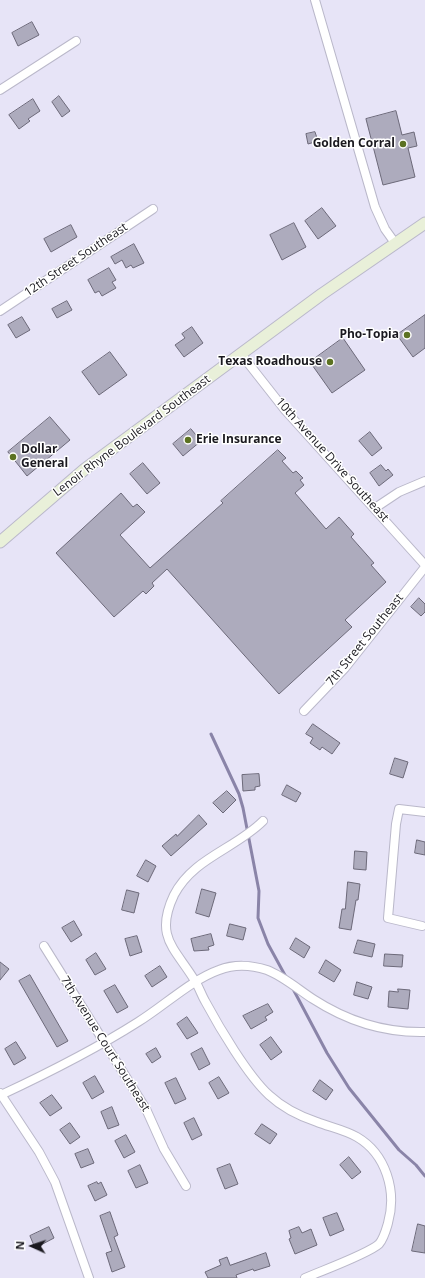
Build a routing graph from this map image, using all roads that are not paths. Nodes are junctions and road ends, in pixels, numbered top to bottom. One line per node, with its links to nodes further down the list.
1 (315, 0): 6 (street)
2 (76, 41): 3 (street)
3 (0, 90)
4 (153, 209): 7 (street, 12th Street Southeast)
5 (425, 223): 6 (main road, Lenoir Rhyne Boulevard Southeast)
6 (395, 243): 8 (main road, Lenoir Rhyne Boulevard Southeast)
7 (0, 311)
8 (241, 354): 10 (street, 10th Avenue Drive Southeast); 11 (main road, Lenoir Rhyne Boulevard Southeast)
9 (425, 481): 10 (street)
10 (375, 508): 12 (street, 10th Avenue Drive Southeast)
11 (0, 542)
12 (425, 566): 13 (street, 7th Street Southeast)
13 (304, 712)
14 (425, 812): 16 (street)
15 (263, 821): 18 (street)
16 (422, 926)
17 (44, 946): 20 (street, 7th Avenue Court Southeast)
18 (196, 983): 19 (street); 20 (street); 24 (street)
19 (425, 1032)
20 (105, 1043): 21 (street); 22 (street, 7th Avenue Court Southeast)
21 (0, 1094): 23 (street)
22 (186, 1186)
23 (89, 1278)
24 (305, 1278)

